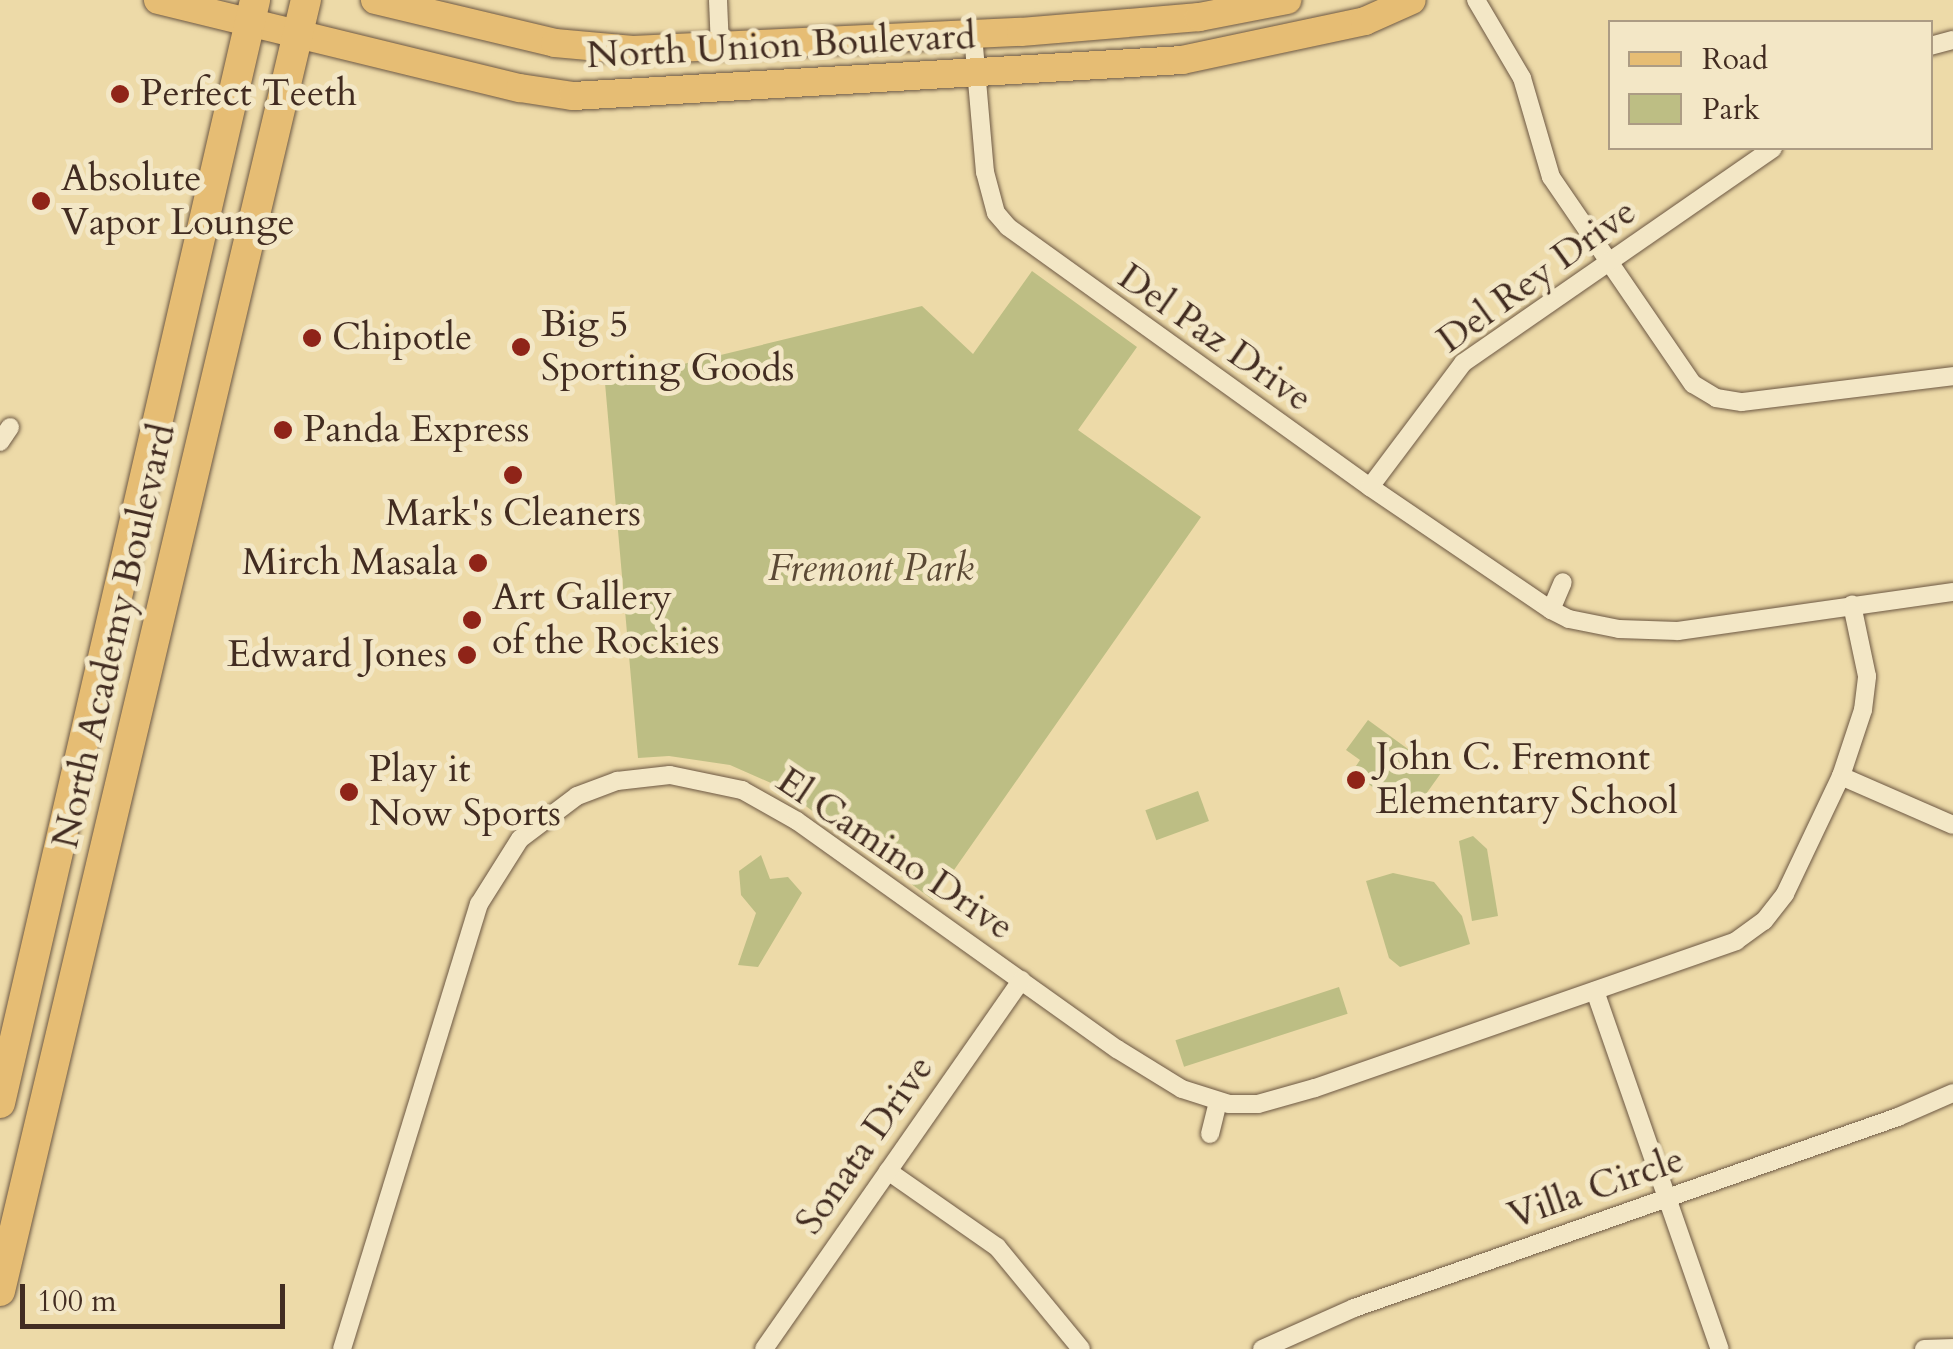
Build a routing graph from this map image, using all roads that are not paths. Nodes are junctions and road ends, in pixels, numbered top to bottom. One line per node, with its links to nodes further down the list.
1 (158, 0): 9 (main road, North Union Boulevard)
2 (306, 0): 11 (highway, North Academy Boulevard)
3 (375, 0): 12 (main road, North Union Boulevard)
4 (718, 0): 12 (street)
5 (1287, 0): 8 (main road, North Union Boulevard)
6 (1412, 0): 13 (main road, North Union Boulevard)
7 (1476, 0): 15 (street)
8 (1198, 9): 10 (main road, North Union Boulevard)
9 (252, 12): 11 (main road, North Union Boulevard); 28 (highway, North Academy Boulevard)
10 (973, 34): 12 (main road, North Union Boulevard); 13 (street, Del Paz Drive)
11 (297, 35): 13 (main road, North Union Boulevard); 32 (highway, North Academy Boulevard)
12 (720, 46)
13 (977, 72): 17 (street, Del Paz Drive)
14 (1770, 150): 15 (street, Del Rey Drive)
15 (1608, 262): 16 (street); 17 (street, Del Rey Drive)
16 (1953, 376)
17 (1370, 488): 21 (street, Del Paz Drive)
18 (1564, 582): 21 (street)
19 (1953, 592): 20 (street, Del Paz Drive)
20 (1852, 604): 21 (street, Del Paz Drive); 22 (street, El Camino Drive)
21 (1551, 610)
22 (1841, 776): 23 (street); 25 (street, El Camino Drive)
23 (1953, 825)
24 (1021, 980): 27 (street, El Camino Drive); 30 (street, Sonata Drive); 34 (street, El Camino Drive)
25 (1595, 991): 27 (street, El Camino Drive); 31 (street)
26 (1953, 1093): 31 (street, Villa Circle)
27 (1218, 1102): 29 (street)
28 (0, 1103)
29 (1210, 1134)
30 (888, 1171): 35 (street, Sonata Drive); 36 (street)
31 (1667, 1198): 37 (street, Villa Circle); 38 (street)
32 (0, 1291)
33 (1953, 1348): 39 (street)
34 (342, 1349)
35 (764, 1349)
36 (1081, 1349)
37 (1262, 1349)
38 (1720, 1349)
39 (1924, 1349)

